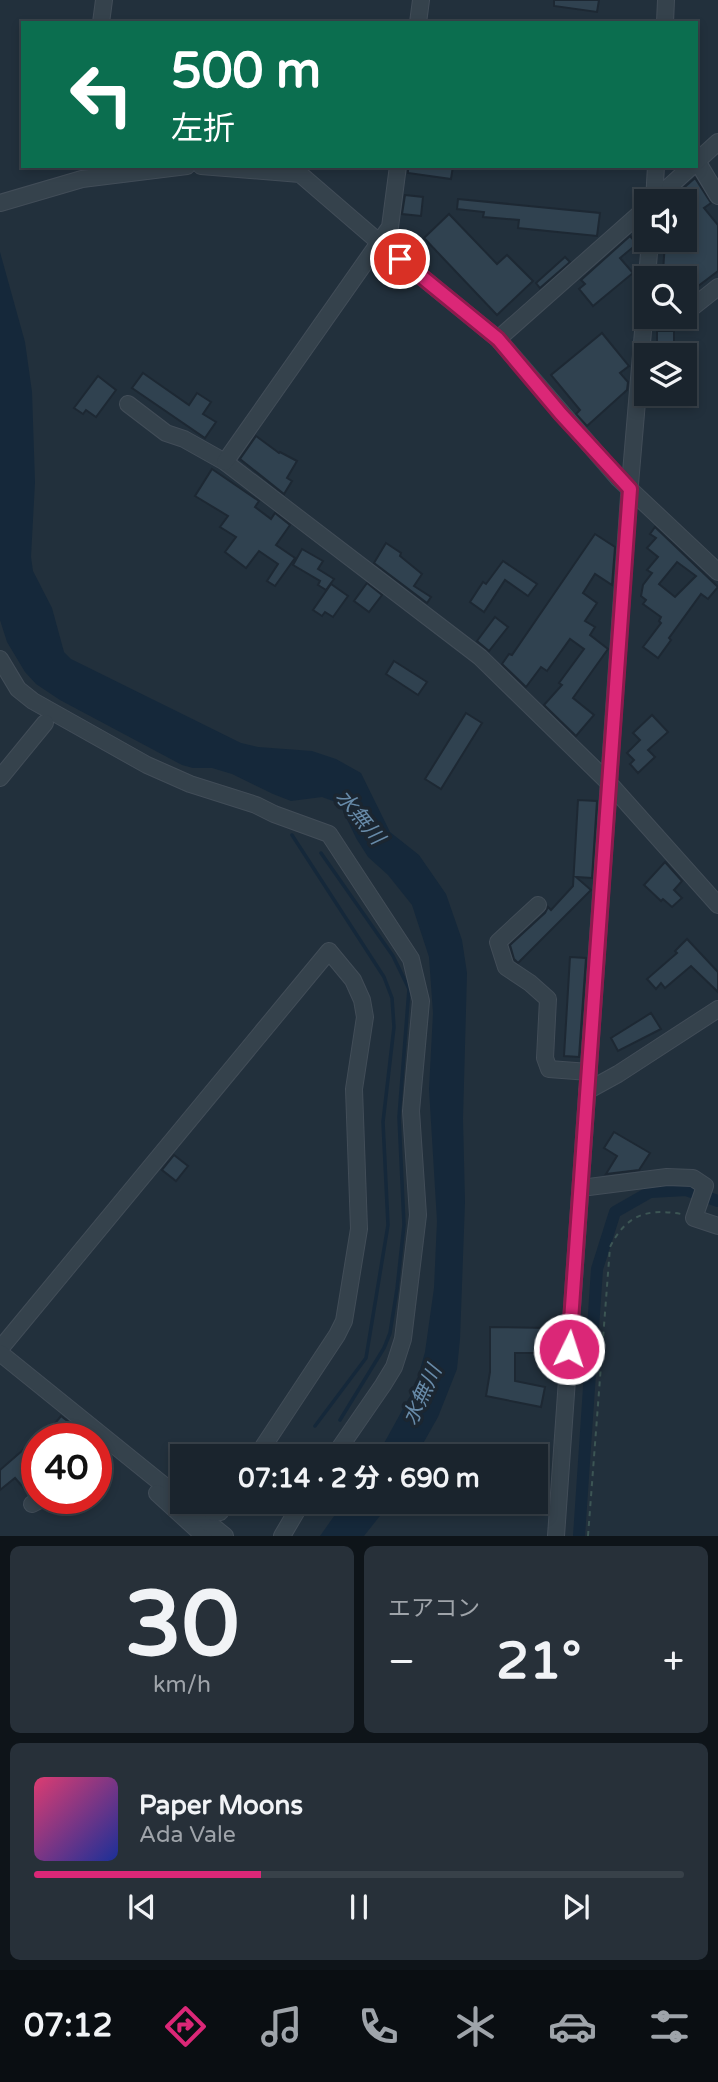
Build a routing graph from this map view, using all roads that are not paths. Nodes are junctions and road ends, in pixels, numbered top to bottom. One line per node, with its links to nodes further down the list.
1 (104, 0): 4 (street)
2 (421, 0): 5 (street)
3 (666, 0): 6 (street)
4 (101, 21)
5 (418, 21)
6 (665, 21)
7 (718, 142): 8 (street)
8 (698, 161)
9 (698, 164): 18 (street)
10 (157, 168): 15 (street)
11 (226, 168): 21 (street)
12 (398, 168): 21 (street)
13 (656, 168): 16 (street)
14 (690, 168): 17 (street)
15 (83, 173): 19 (street)
16 (654, 189)
17 (666, 189)
18 (718, 196)
19 (0, 203)
20 (634, 219): 25 (street)
21 (380, 243): 25 (street); 27 (street)
22 (718, 287): 23 (street)
23 (697, 304)
24 (643, 329): 28 (street)
25 (498, 339): 28 (street)
26 (128, 404): 27 (street)
27 (225, 462): 33 (street)
28 (630, 489): 29 (street); 33 (street)
29 (718, 572)
30 (0, 659): 44 (street)
31 (45, 723): 32 (street)
32 (0, 778)
33 (609, 783): 35 (street); 37 (street)
34 (538, 905): 37 (street)
35 (718, 905)
36 (718, 1009): 38 (street)
37 (589, 1072): 38 (street)
38 (587, 1091): 39 (street)
39 (581, 1188): 40 (street); 53 (street)
40 (718, 1226)
41 (0, 1351): 42 (street); 43 (street)
42 (79, 1423)
43 (265, 1444)
44 (342, 1444)
45 (112, 1449): 46 (street)
46 (137, 1464): 47 (street); 48 (street); 51 (street)
47 (170, 1479)
48 (170, 1491)
49 (196, 1514): 51 (street)
50 (295, 1514): 52 (street)
51 (215, 1533)
52 (282, 1536)
53 (556, 1536)

